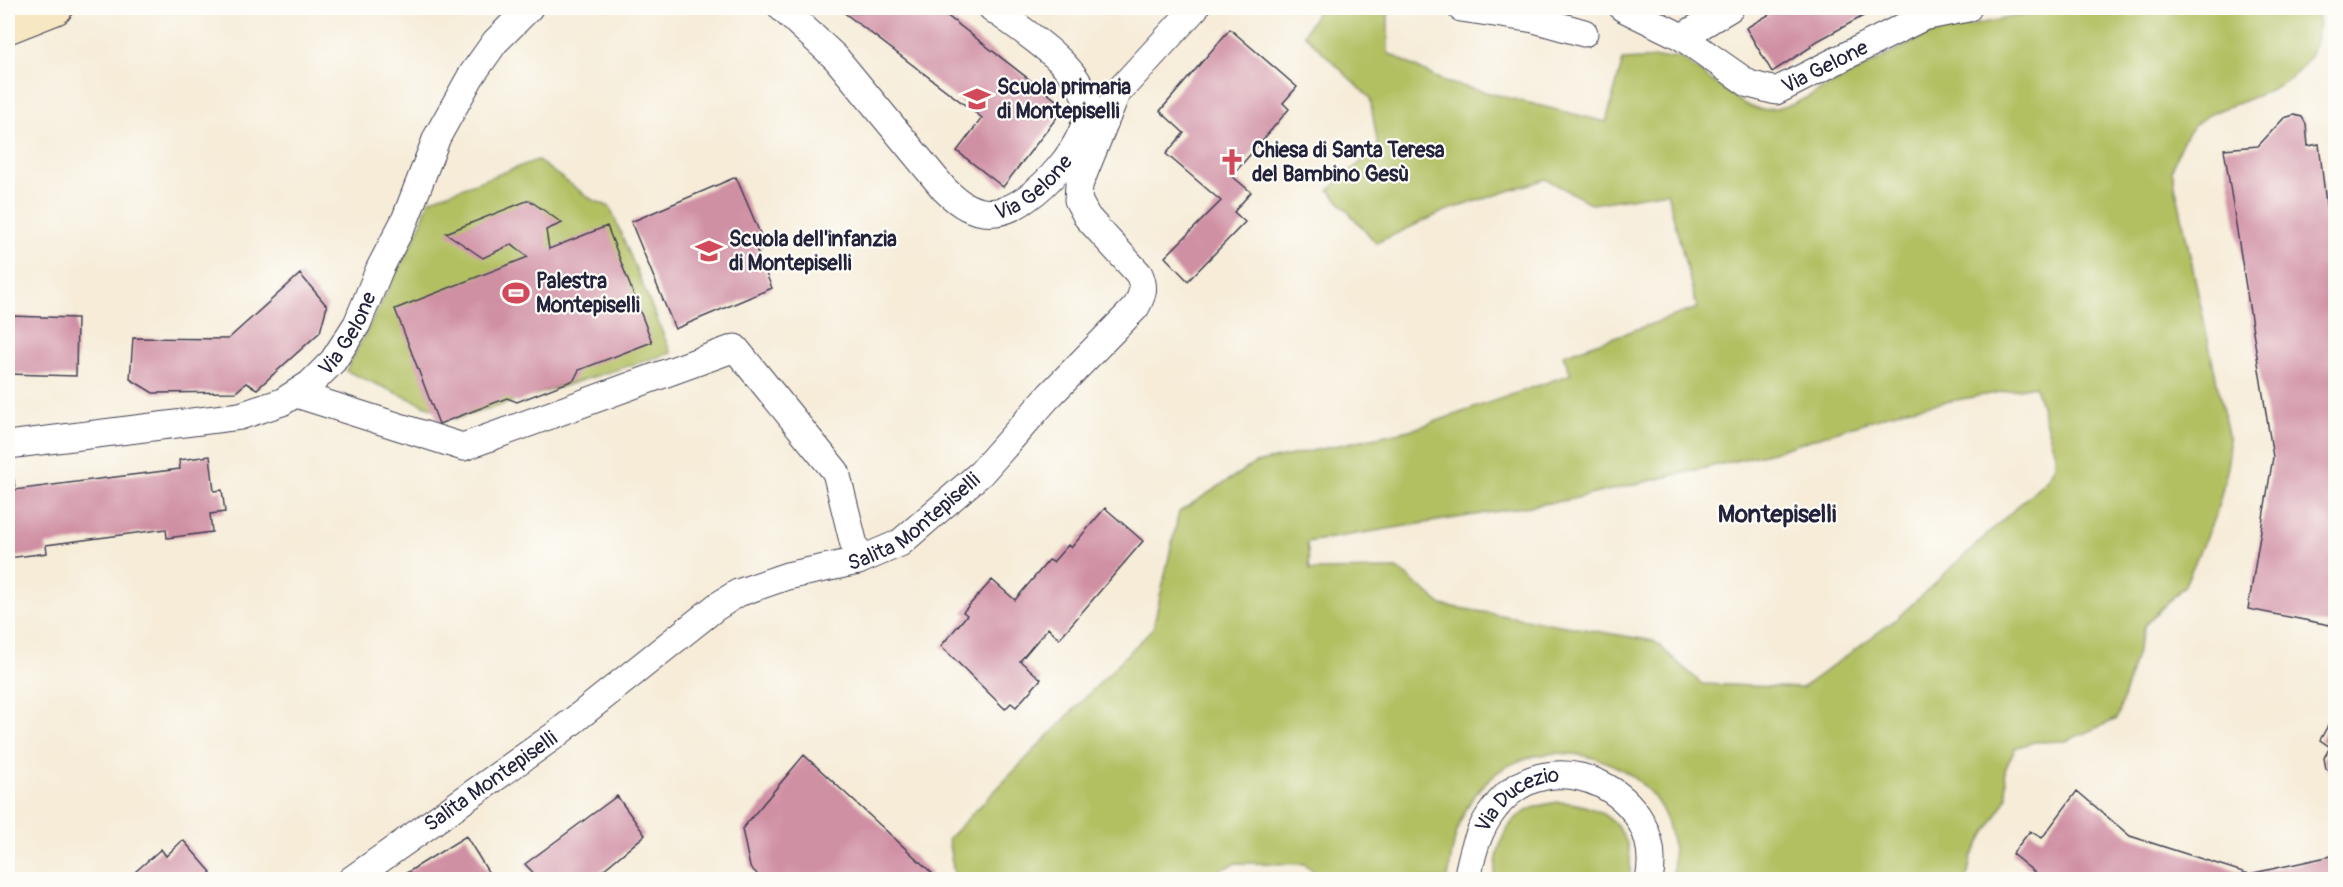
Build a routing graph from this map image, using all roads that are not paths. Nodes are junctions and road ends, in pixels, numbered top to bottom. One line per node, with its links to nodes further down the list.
1 (56, 8): 11 (main road)
2 (529, 8): 15 (street, Via Gelone)
3 (782, 8): 14 (street, Via Gelone)
4 (992, 8): 14 (street)
5 (1195, 8): 14 (street, Salita Montepiselli)
6 (1461, 8): 12 (street)
7 (1623, 8): 13 (street, Via Gelone)
8 (1730, 8): 13 (street)
9 (1968, 8): 10 (street, Via Gelone)
10 (1920, 12): 13 (street, Via Gelone)
11 (8, 27)
12 (1584, 33)
13 (1682, 37)
14 (1095, 116): 17 (street, Salita Montepiselli)
15 (296, 394): 16 (street, Via Gelone); 17 (street)
16 (8, 445)
17 (858, 561): 18 (street, Salita Montepiselli)
18 (351, 879)
19 (1467, 879): 20 (street, Via Ducezio)
20 (1649, 879)

